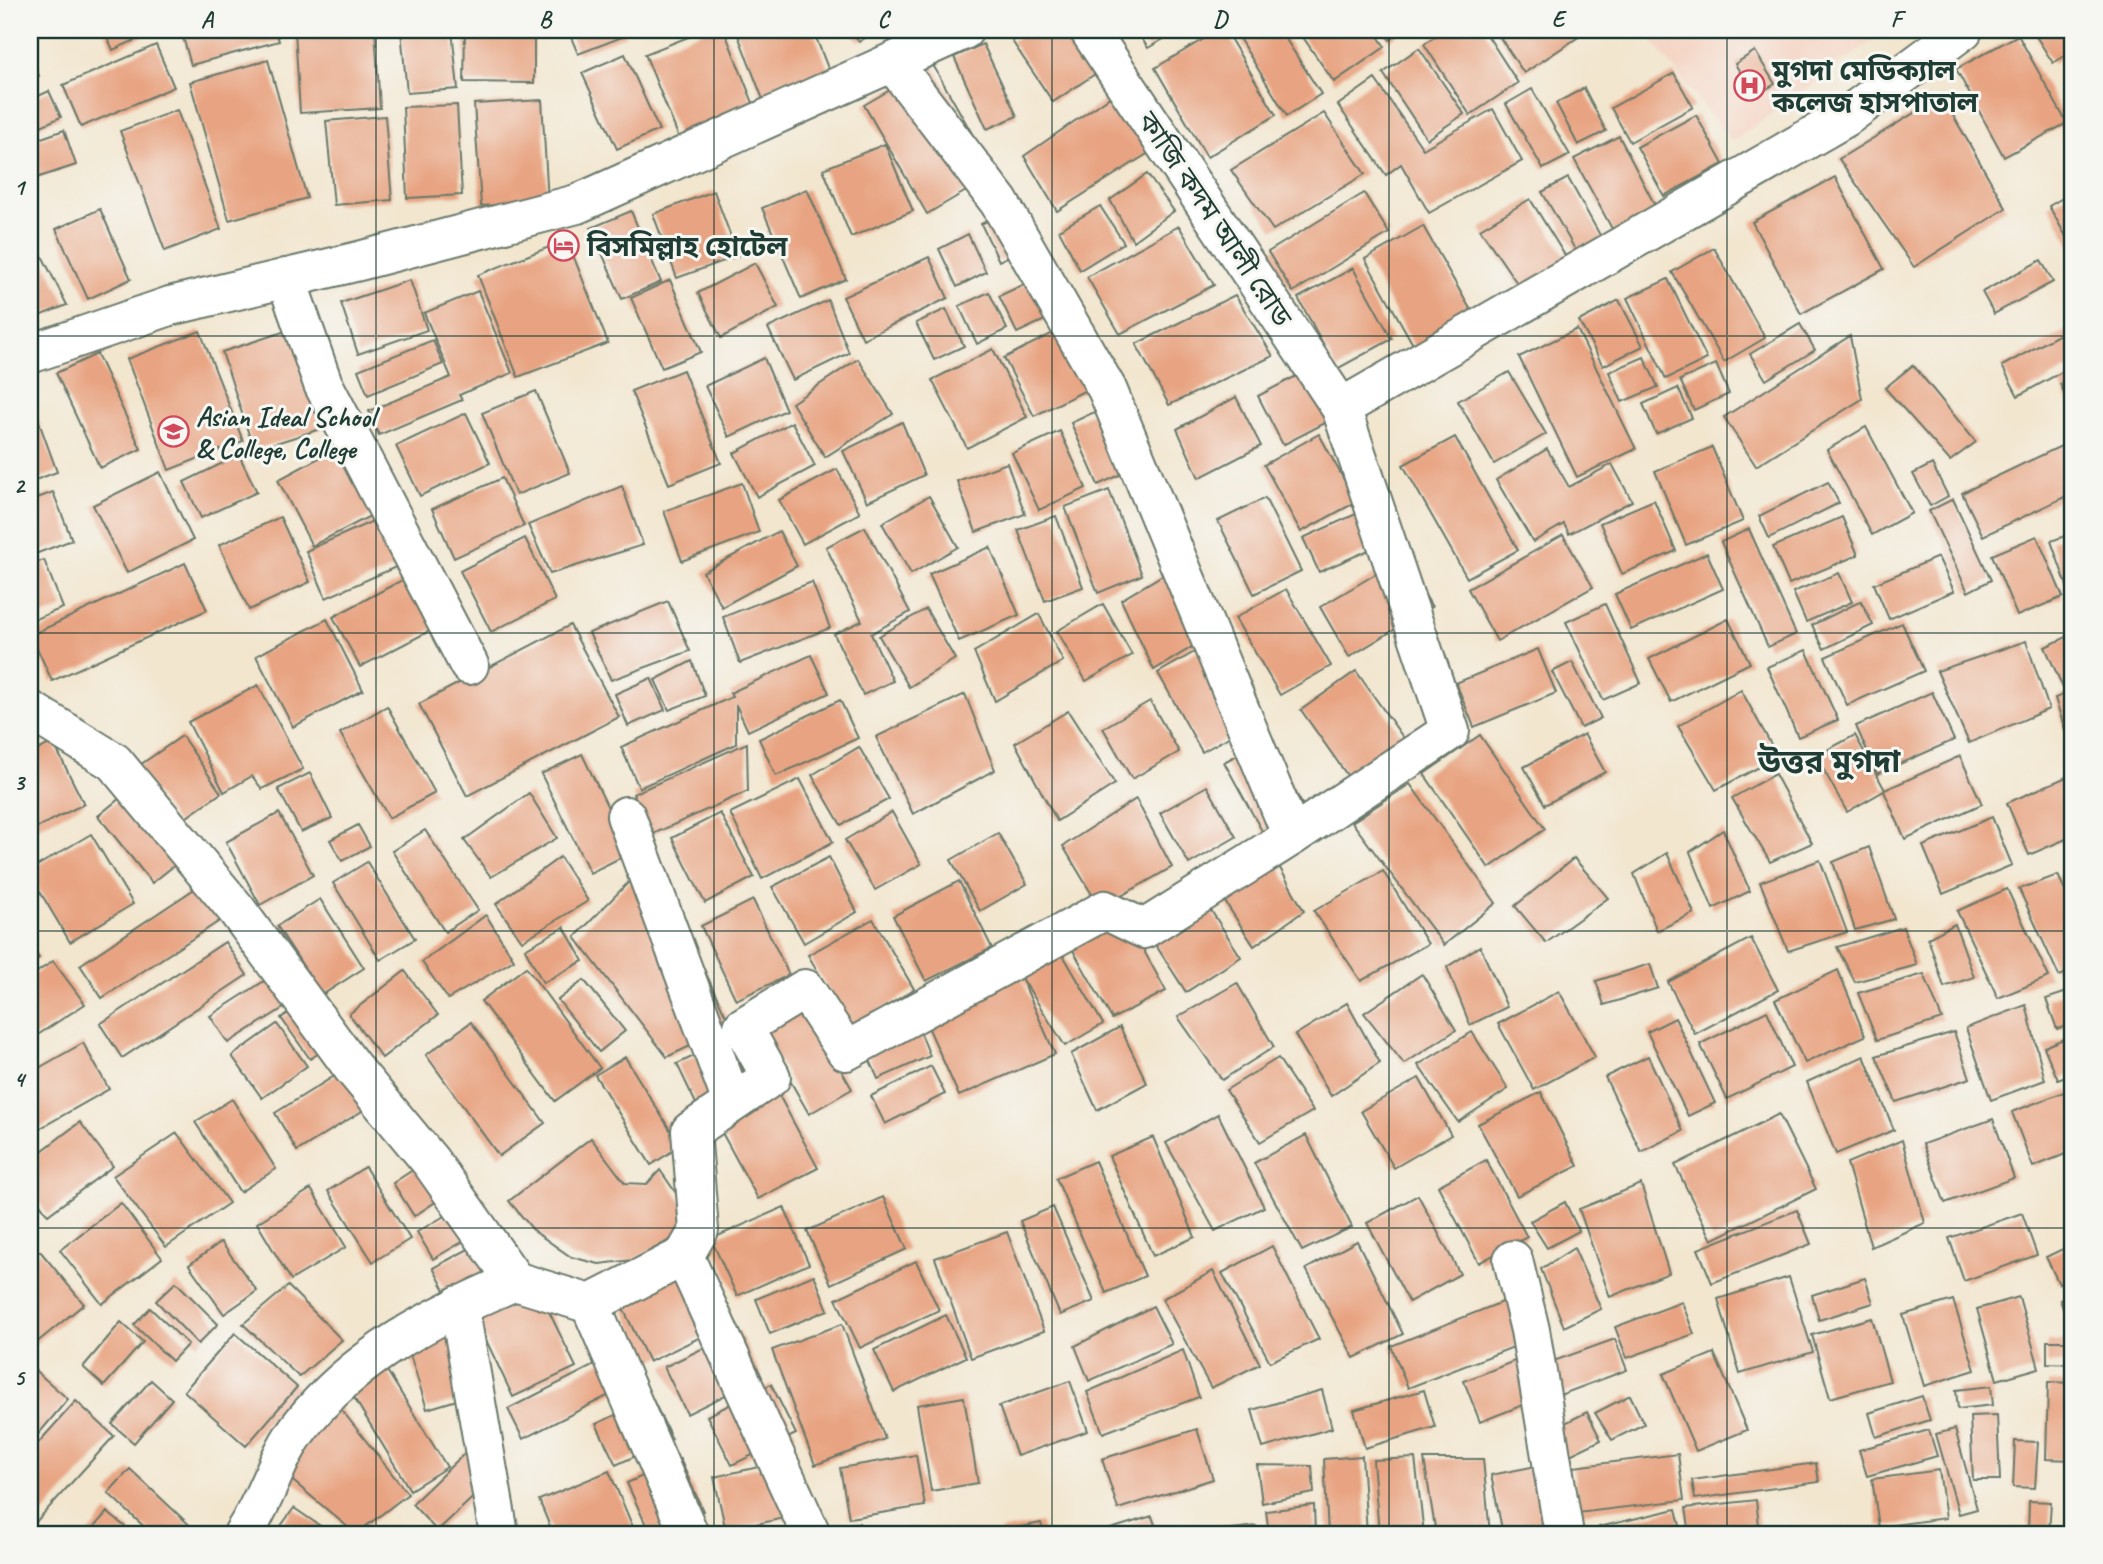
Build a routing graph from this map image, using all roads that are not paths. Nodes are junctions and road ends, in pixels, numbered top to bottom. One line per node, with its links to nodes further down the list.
1 (964, 30): 4 (street)
2 (1088, 30): 7 (street, কাজি কদম আলী রোড)
3 (1963, 30): 7 (street)
4 (893, 63): 5 (street); 11 (street)
5 (286, 278): 6 (street); 8 (street)
6 (30, 354)
7 (1341, 408): 11 (street, কাজি কদম আলী রোড)
8 (470, 665)
9 (30, 709): 15 (street)
10 (626, 816): 12 (street)
11 (1292, 836): 12 (street)
12 (732, 1102): 13 (street)
13 (684, 1256): 16 (street); 21 (street)
14 (1513, 1260): 22 (street)
15 (515, 1280): 16 (street); 17 (street)
16 (590, 1304): 20 (street)
17 (459, 1305): 18 (street); 19 (street)
18 (243, 1534)
19 (499, 1534)
20 (689, 1534)
21 (811, 1534)
22 (1564, 1534)

